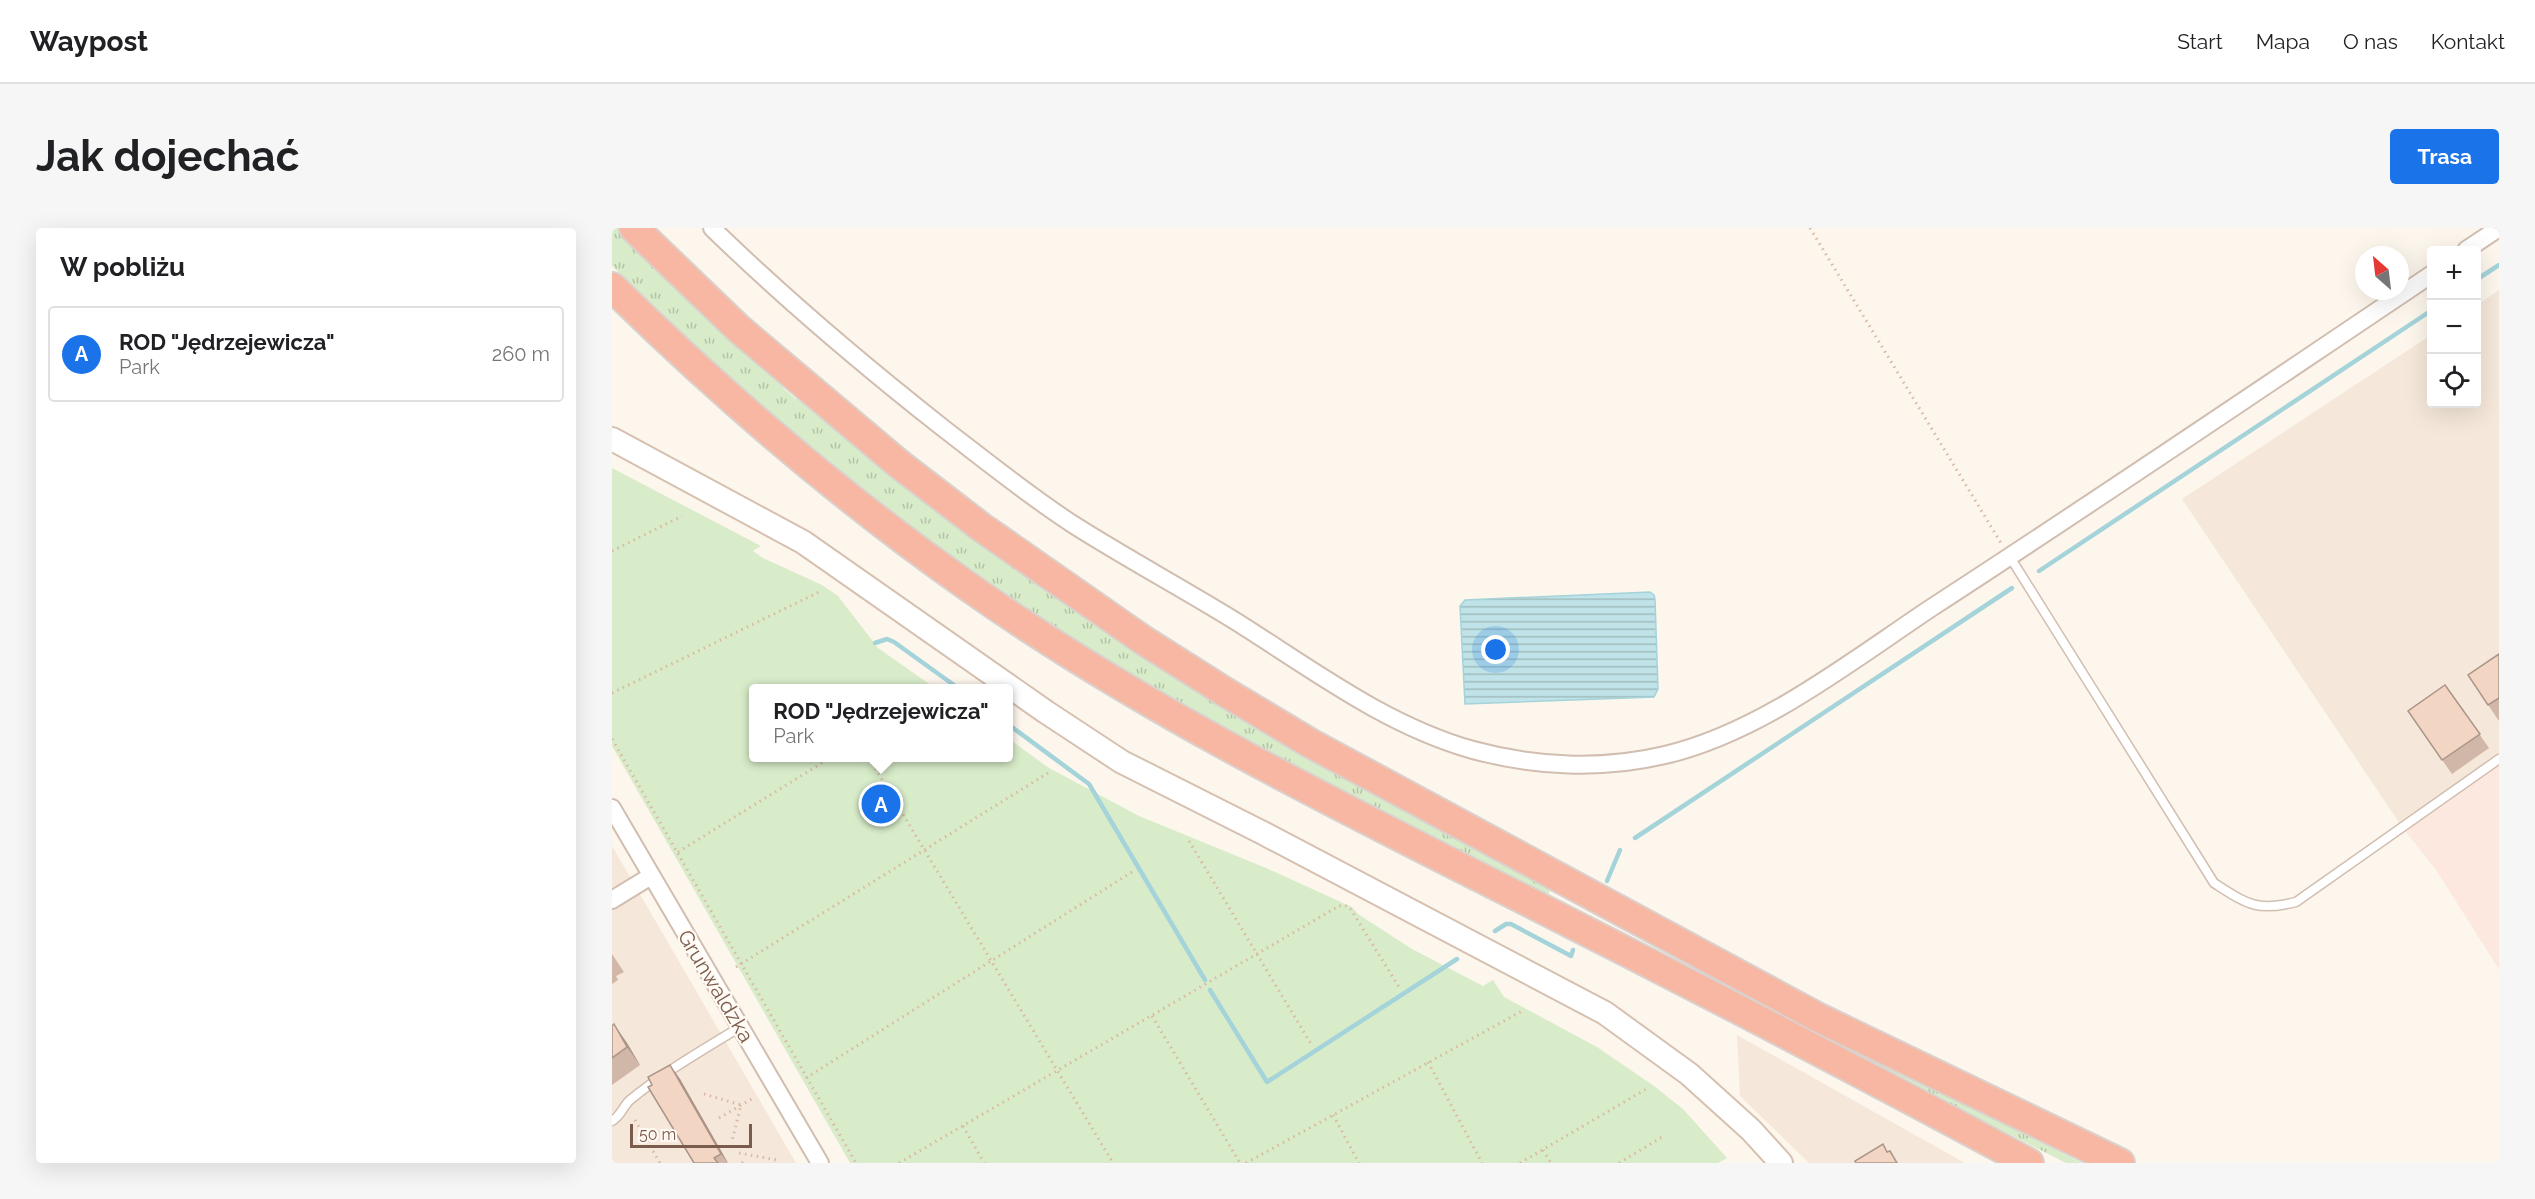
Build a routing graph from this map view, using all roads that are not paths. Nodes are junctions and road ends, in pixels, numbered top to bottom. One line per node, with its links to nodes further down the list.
1 (634, 228): 20 (highway)
2 (712, 228): 8 (street)
3 (2499, 228): 4 (street)
4 (2472, 246)
5 (2427, 277): 8 (street)
6 (612, 287): 19 (highway)
7 (612, 439): 9 (street)
8 (2010, 557): 11 (lane)
9 (1006, 684)
10 (1013, 689): 18 (street)
11 (2499, 759)
12 (612, 808): 13 (street, Grunwaldzka)
13 (651, 876): 14 (street); 15 (street, Grunwaldzka)
14 (612, 900)
15 (740, 1027): 16 (lane); 17 (street, Grunwaldzka)
16 (612, 1121)
17 (820, 1163)
18 (1781, 1163)
19 (2029, 1163)
20 (2120, 1163)

